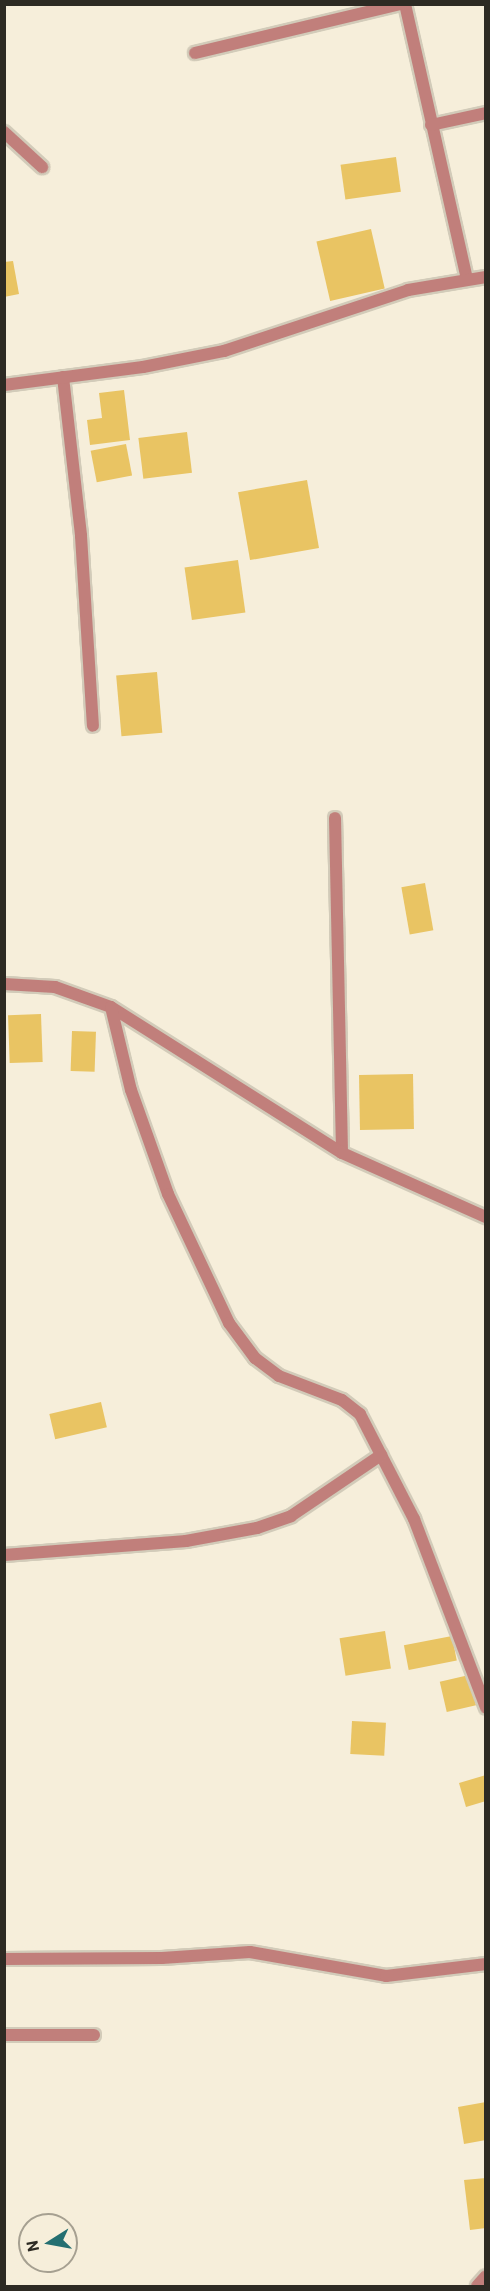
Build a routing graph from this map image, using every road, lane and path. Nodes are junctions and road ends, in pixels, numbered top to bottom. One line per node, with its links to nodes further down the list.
1 (403, 4): 2 (street); 4 (street)
2 (195, 53)
3 (486, 113): 4 (street)
4 (431, 125): 8 (street)
5 (4, 132): 6 (street)
6 (42, 167)
7 (486, 277): 8 (street)
8 (467, 279): 9 (street)
9 (63, 377): 10 (street); 11 (street)
10 (4, 385)
11 (93, 726)
12 (335, 818): 15 (street)
13 (4, 984): 14 (street)
14 (111, 1007): 15 (street); 17 (street)
15 (342, 1153): 16 (street)
16 (486, 1218)
17 (381, 1455): 18 (street); 19 (street)
18 (4, 1555)
19 (486, 1707)
20 (4, 1959): 21 (street)
21 (486, 1964)
22 (4, 2035): 23 (street)
23 (94, 2035)
24 (486, 2276): 25 (street)
25 (477, 2286)

